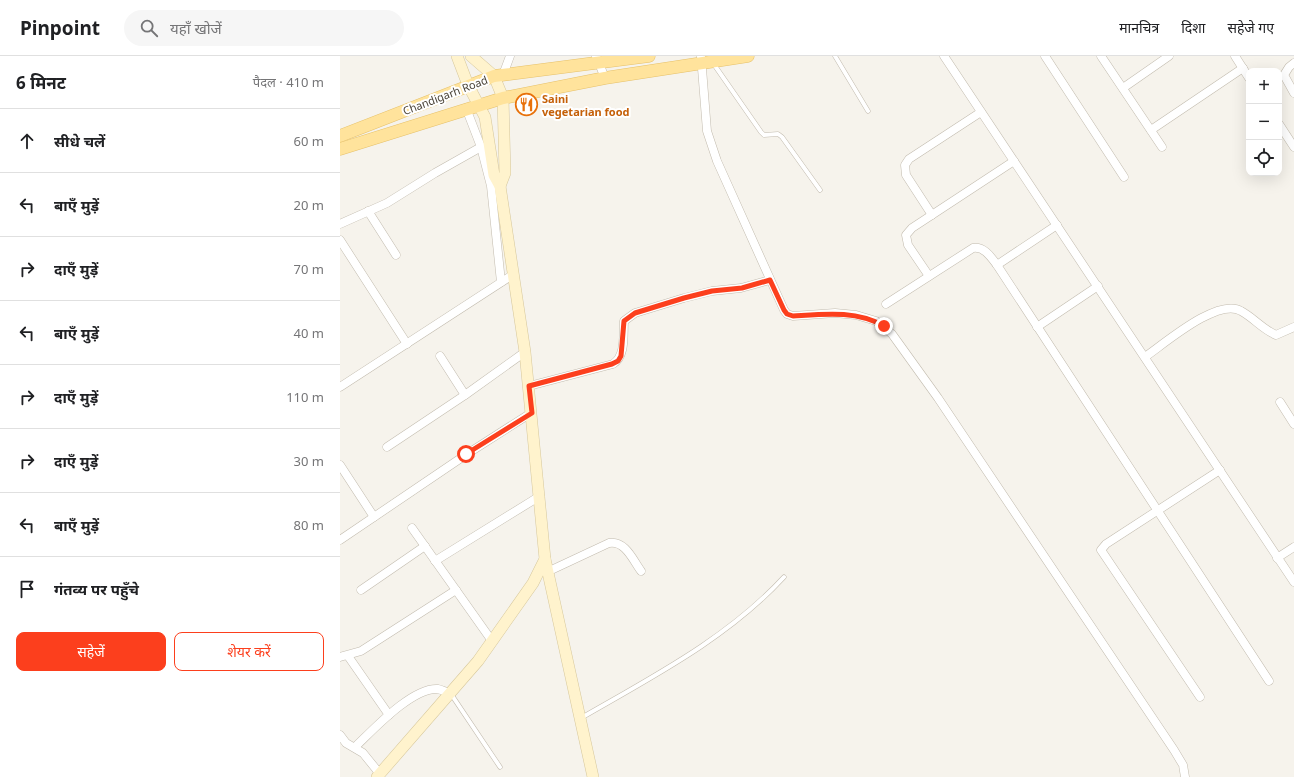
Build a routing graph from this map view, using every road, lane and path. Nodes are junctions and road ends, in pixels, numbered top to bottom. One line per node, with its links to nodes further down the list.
1 (456, 56): 19 (street)
2 (471, 56): 17 (street)
3 (510, 56): 17 (street)
4 (649, 56): 12 (main road, Chandigarh Road)
5 (748, 56): 13 (main road)
6 (835, 56): 25 (lane)
7 (944, 56): 26 (street)
8 (1045, 56): 35 (street)
9 (1101, 56): 20 (street)
10 (1169, 56): 20 (street)
11 (1235, 56): 15 (street)
12 (597, 60): 17 (main road, Chandigarh Road); 18 (street)
13 (705, 60): 18 (main road); 37 (lane); 47 (street)
14 (1294, 63): 21 (street)
15 (1243, 68): 16 (street); 28 (street)
16 (1246, 73)
17 (498, 76): 19 (main road, Chandigarh Road); 22 (street)
18 (605, 78): 22 (main road)
19 (468, 85): 23 (street); 29 (main road, Chandigarh Road)
20 (1123, 88): 28 (street)
21 (1294, 93)
22 (503, 98): 23 (main road); 36 (street)
23 (479, 105): 24 (main road); 36 (street)
24 (466, 108): 30 (street); 33 (main road)
25 (868, 111)
26 (981, 112): 34 (street); 39 (street)
27 (1282, 129): 32 (street)
28 (1151, 130): 31 (street)
29 (340, 136)
30 (481, 147): 38 (street); 48 (street)
31 (1162, 147)
32 (1294, 147)
33 (340, 149)
34 (1014, 161): 39 (street); 41 (street)
35 (1124, 177)
36 (500, 186): 45 (street)
37 (820, 190)
38 (368, 211): 40 (street); 43 (street)
39 (932, 215): 46 (street)
40 (340, 224)
41 (1057, 225): 44 (street); 49 (street)
42 (340, 240): 53 (street)
43 (396, 255)
44 (997, 265): 46 (street); 51 (street)
45 (514, 274): 48 (street); 54 (street)
46 (929, 276): 50 (street)
47 (770, 280): 57 (street); 94 (street)
48 (501, 282): 53 (street)
49 (1098, 286): 51 (street); 56 (street)
50 (886, 304)
51 (1037, 327): 67 (street)
52 (1294, 327): 56 (street)
53 (407, 344): 58 (street)
54 (525, 352): 57 (street); 59 (street)
55 (440, 356): 59 (street)
56 (1145, 357): 65 (street)
57 (529, 386): 61 (street)
58 (340, 387)
59 (465, 395): 63 (street)
60 (1280, 402): 62 (street)
61 (532, 413): 66 (street); 68 (street)
62 (1294, 424)
63 (387, 447)
64 (340, 465): 68 (street)
65 (1220, 470): 67 (street); 73 (street)
66 (540, 496): 74 (street); 75 (street)
67 (1157, 511): 84 (street); 86 (street)
68 (374, 517): 70 (street)
69 (412, 528): 71 (street)
70 (340, 540)
71 (425, 546): 75 (street); 80 (street)
72 (1294, 547): 73 (street)
73 (1277, 558): 79 (street)
74 (545, 559): 77 (street); 82 (street)
75 (435, 561): 81 (street)
76 (641, 571): 77 (street)
77 (547, 572): 88 (street)
78 (784, 577): 88 (lane)
79 (1294, 582)
80 (361, 590)
81 (456, 590): 82 (street); 83 (street)
82 (492, 641): 85 (street)
83 (344, 656): 87 (street)
84 (1269, 681)
85 (450, 693): 87 (street); 91 (lane); 92 (street)
86 (1200, 697)
87 (389, 715): 90 (street)
88 (579, 719): 93 (street)
89 (340, 735): 90 (street)
90 (355, 747): 92 (street)
91 (500, 767)
92 (379, 775)
93 (592, 777)
94 (1185, 777)

